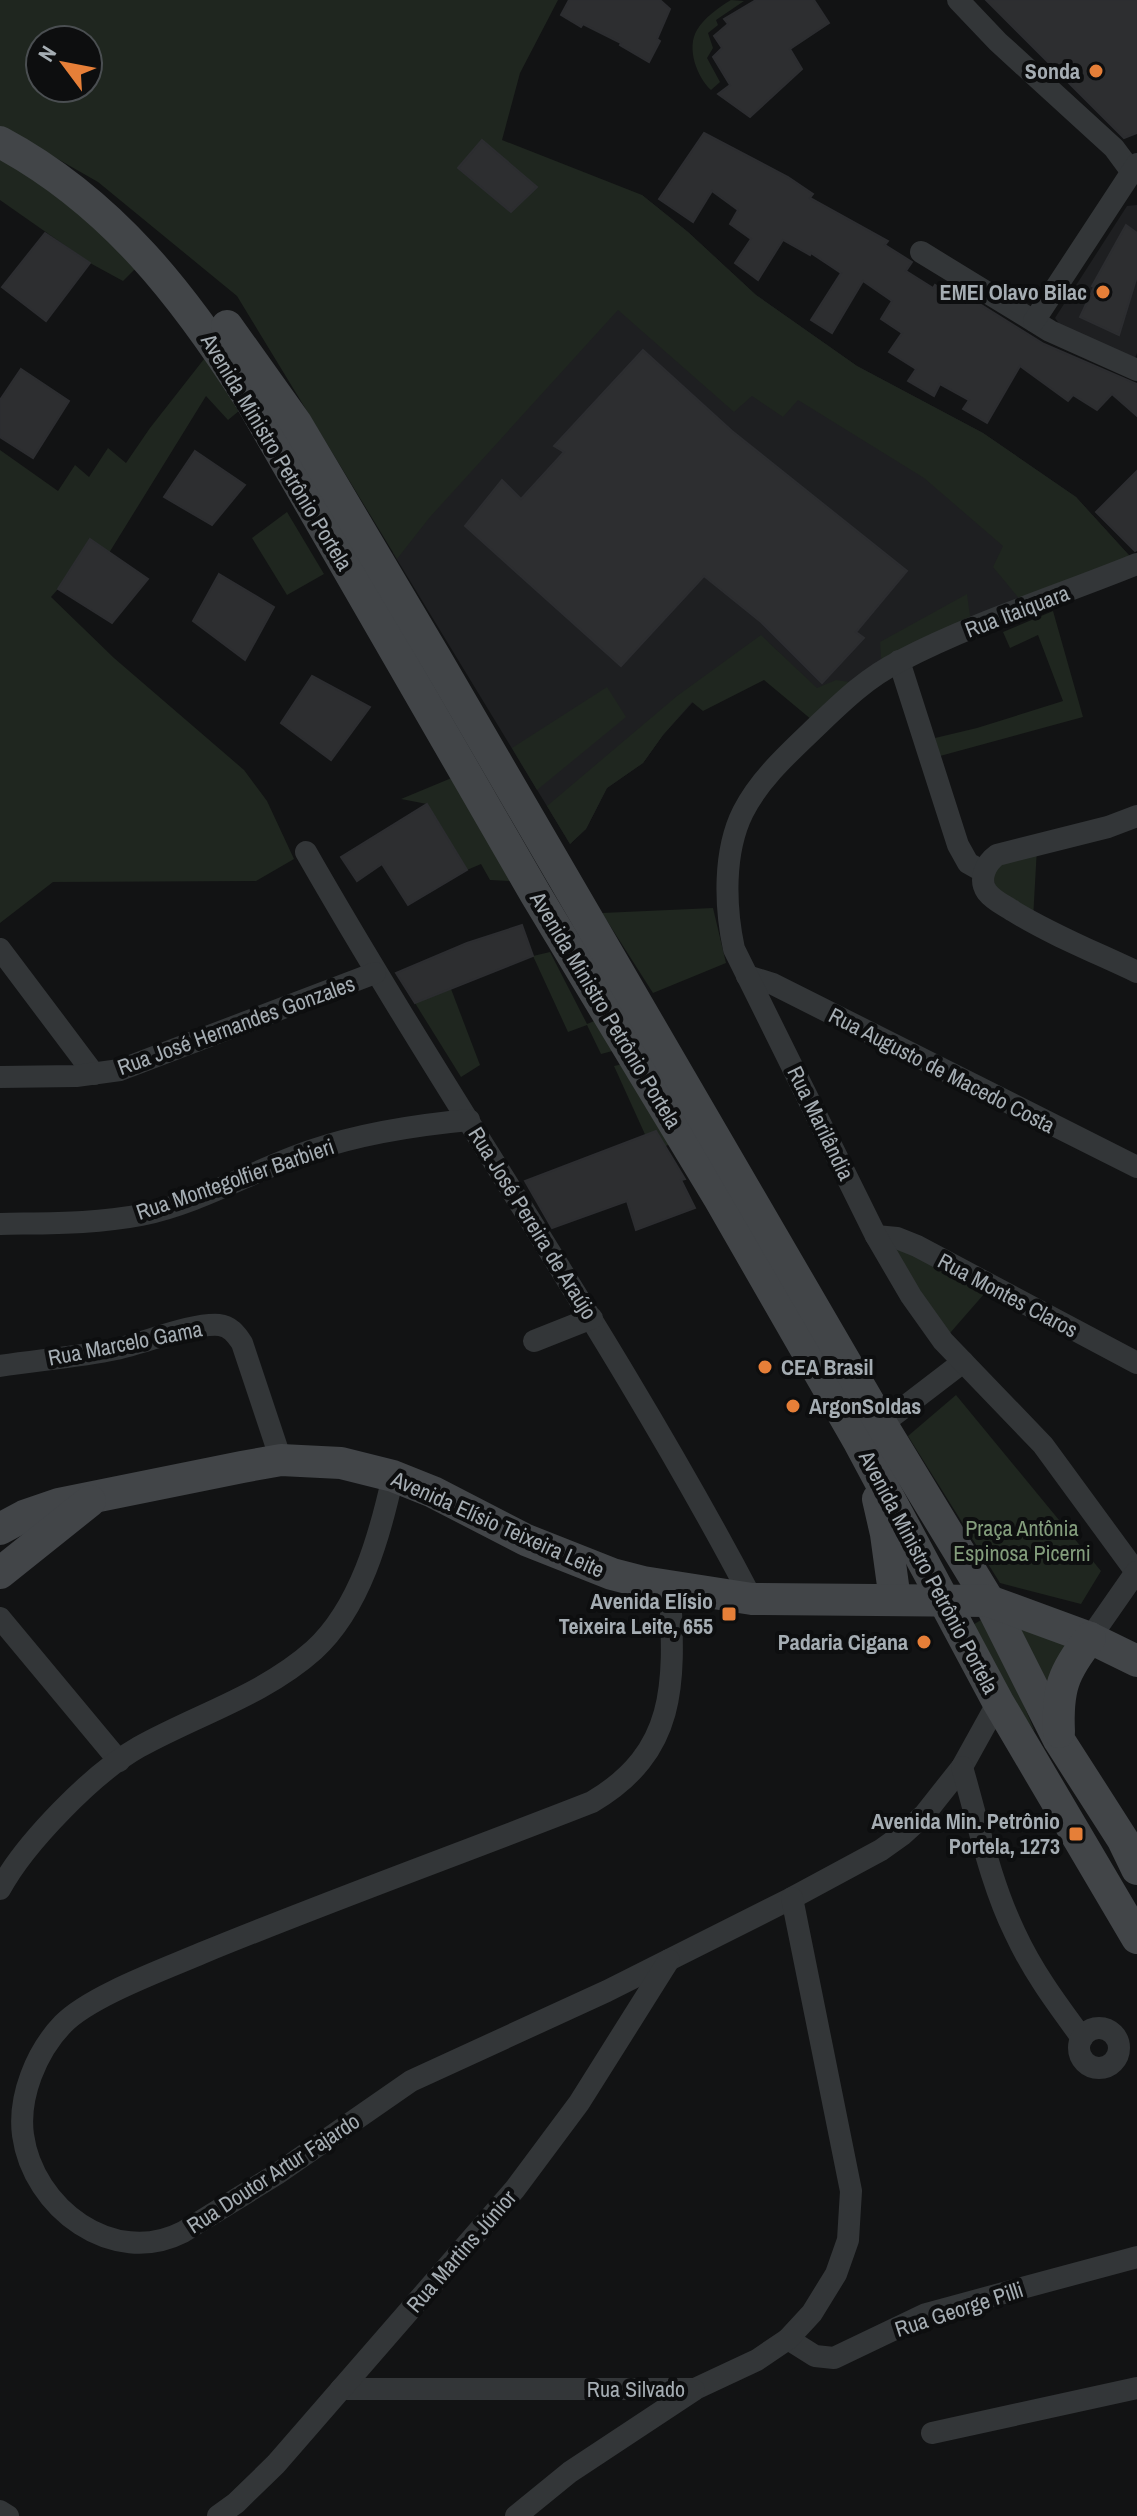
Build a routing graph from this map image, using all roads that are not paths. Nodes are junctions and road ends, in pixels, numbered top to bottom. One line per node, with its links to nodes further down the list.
1 (958, 0): 4 (street)
2 (0, 118): 28 (street, Avenida Ministro Petrônio Portela)
3 (0, 142): 28 (street, Avenida Ministro Petrônio Portela)
4 (1134, 168): 6 (street)
5 (921, 252): 6 (street)
6 (1034, 321): 7 (street)
7 (1137, 370)
8 (1137, 564): 9 (street, Rua Itaiquara)
9 (899, 661): 12 (street); 16 (street, Rua Marilândia)
10 (1137, 816): 12 (street)
11 (306, 852): 15 (street, Rua José Pereira de Araújo)
12 (984, 872): 14 (street)
13 (0, 949): 17 (street)
14 (1137, 972)
15 (375, 973): 17 (street, Rua José Hernandes Gonzales); 19 (street, Rua José Pereira de Araújo)
16 (747, 976): 20 (street, Rua Augusto de Macedo Costa); 22 (street, Rua Marilândia)
17 (94, 1074): 18 (street, Rua José Hernandes Gonzales)
18 (0, 1077)
19 (469, 1120): 21 (street, Rua Montegolfier Barbieri); 23 (street, Rua José Pereira de Araújo)
20 (1137, 1167)
21 (0, 1224)
22 (876, 1236): 25 (street, Rua Marilândia); 26 (street, Rua Montes Claros)
23 (592, 1318): 24 (street); 36 (street, Rua José Pereira de Araújo)
24 (534, 1341)
25 (963, 1362): 28 (street); 34 (street, Rua Marilândia)
26 (1137, 1363)
27 (0, 1366): 29 (street, Rua Marcelo Gama)
28 (870, 1442): 37 (street); 38 (street, Avenida Ministro Petrônio Portela); 39 (street, Avenida Ministro Petrônio Portela)
29 (281, 1460): 30 (street, Avenida Elísio Teixeira Leite); 31 (street, Avenida Elísio Teixeira Leite)
30 (393, 1476): 35 (street, Avenida Elísio Teixeira Leite); 45 (street)
31 (93, 1499): 32 (street, Avenida Elísio Teixeira Leite); 33 (street)
32 (0, 1529)
33 (0, 1573)
34 (1137, 1573): 41 (street)
35 (670, 1588): 36 (street, Avenida Elísio Teixeira Leite); 52 (street, Rua Doutor Artur Fajardo)
36 (752, 1599): 37 (street, Avenida Elísio Teixeira Leite)
37 (895, 1600): 38 (street, Avenida Elísio Teixeira Leite)
38 (945, 1601): 39 (street, Avenida Elísio Teixeira Leite); 43 (street, Avenida Ministro Petrônio Portela)
39 (989, 1601): 41 (street, Avenida Elísio Teixeira Leite); 44 (street, Avenida Ministro Petrônio Portela)
40 (0, 1618): 45 (street)
41 (1090, 1638): 42 (street, Avenida Elísio Teixeira Leite); 44 (street)
42 (1137, 1661)
43 (998, 1702): 46 (street, Rua Doutor Artur Fajardo); 51 (street, Avenida Ministro Petrônio Portela)
44 (1059, 1740): 47 (street, Avenida Ministro Petrônio Portela)
45 (119, 1761): 49 (street)
46 (962, 1767): 50 (street, Rua Doutor Artur Fajardo); 53 (street)
47 (1130, 1847): 48 (street, Avenida Ministro Petrônio Portela)
48 (1137, 1869)
49 (0, 1889)
50 (792, 1898): 52 (street, Rua Doutor Artur Fajardo); 55 (street, Rua Silvado)
51 (1137, 1938)
52 (670, 1959): 57 (street, Rua Martins Júnior)
53 (1082, 2038)
54 (1137, 2257): 55 (street, Rua George Pilli)
55 (788, 2339): 58 (street, Rua Silvado)
56 (1137, 2388): 59 (street)
57 (341, 2389): 58 (street, Rua Silvado); 62 (street, Rua Martins Júnior)
58 (695, 2389): 63 (street)
59 (932, 2433)
60 (0, 2511): 61 (street)
61 (8, 2516)
62 (218, 2516)
63 (516, 2516)

